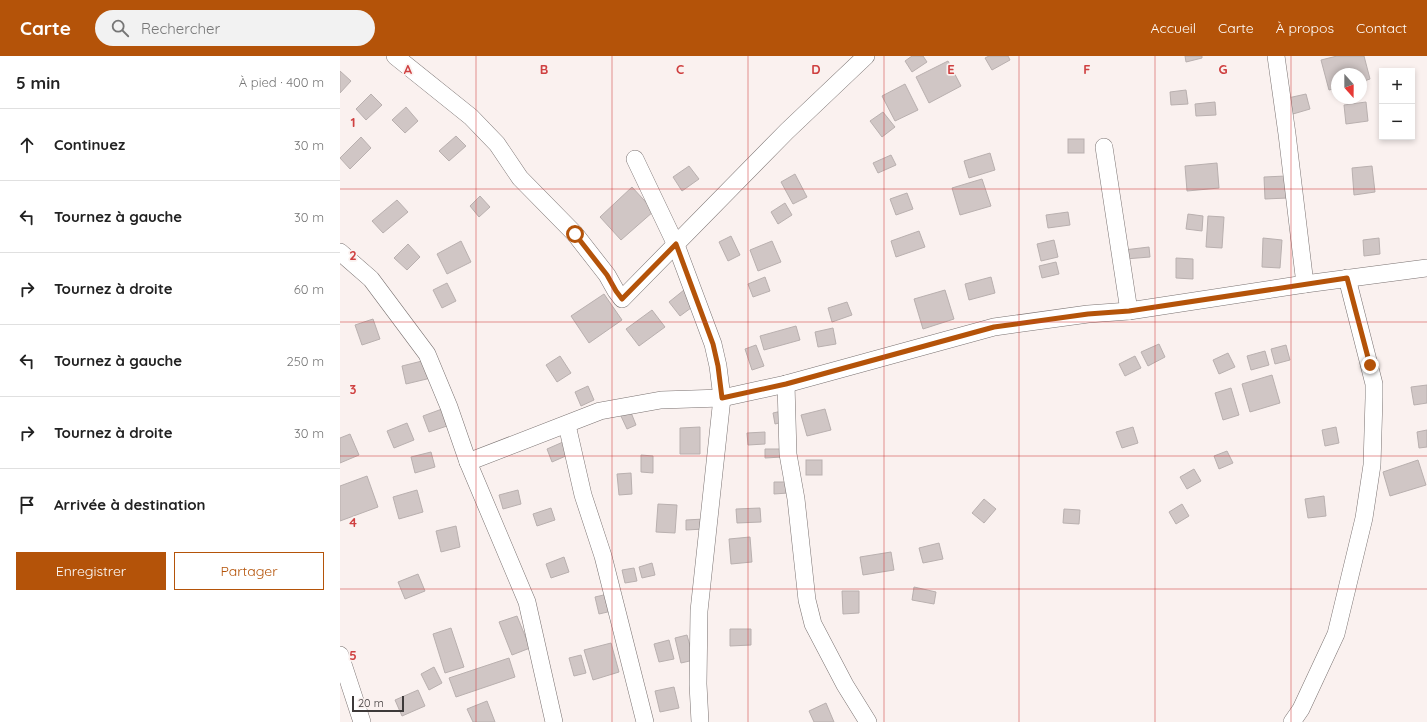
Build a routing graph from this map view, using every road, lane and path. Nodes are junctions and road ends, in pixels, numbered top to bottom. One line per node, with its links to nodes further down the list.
1 (395, 56): 6 (street)
2 (866, 56): 6 (street)
3 (1276, 56): 10 (street)
4 (1104, 147): 11 (street)
5 (635, 159): 6 (street)
6 (676, 244): 13 (street)
7 (340, 252): 15 (street)
8 (1427, 268): 9 (street)
9 (1347, 278): 10 (street); 22 (street)
10 (1305, 284): 11 (street)
11 (1129, 311): 12 (street)
12 (786, 384): 13 (street); 21 (street)
13 (722, 398): 14 (street); 20 (street)
14 (567, 425): 15 (street); 19 (street)
15 (468, 462): 18 (street)
16 (340, 655): 17 (street)
17 (362, 722)
18 (554, 722)
19 (644, 722)
20 (700, 722)
21 (868, 722)
22 (1292, 722)

